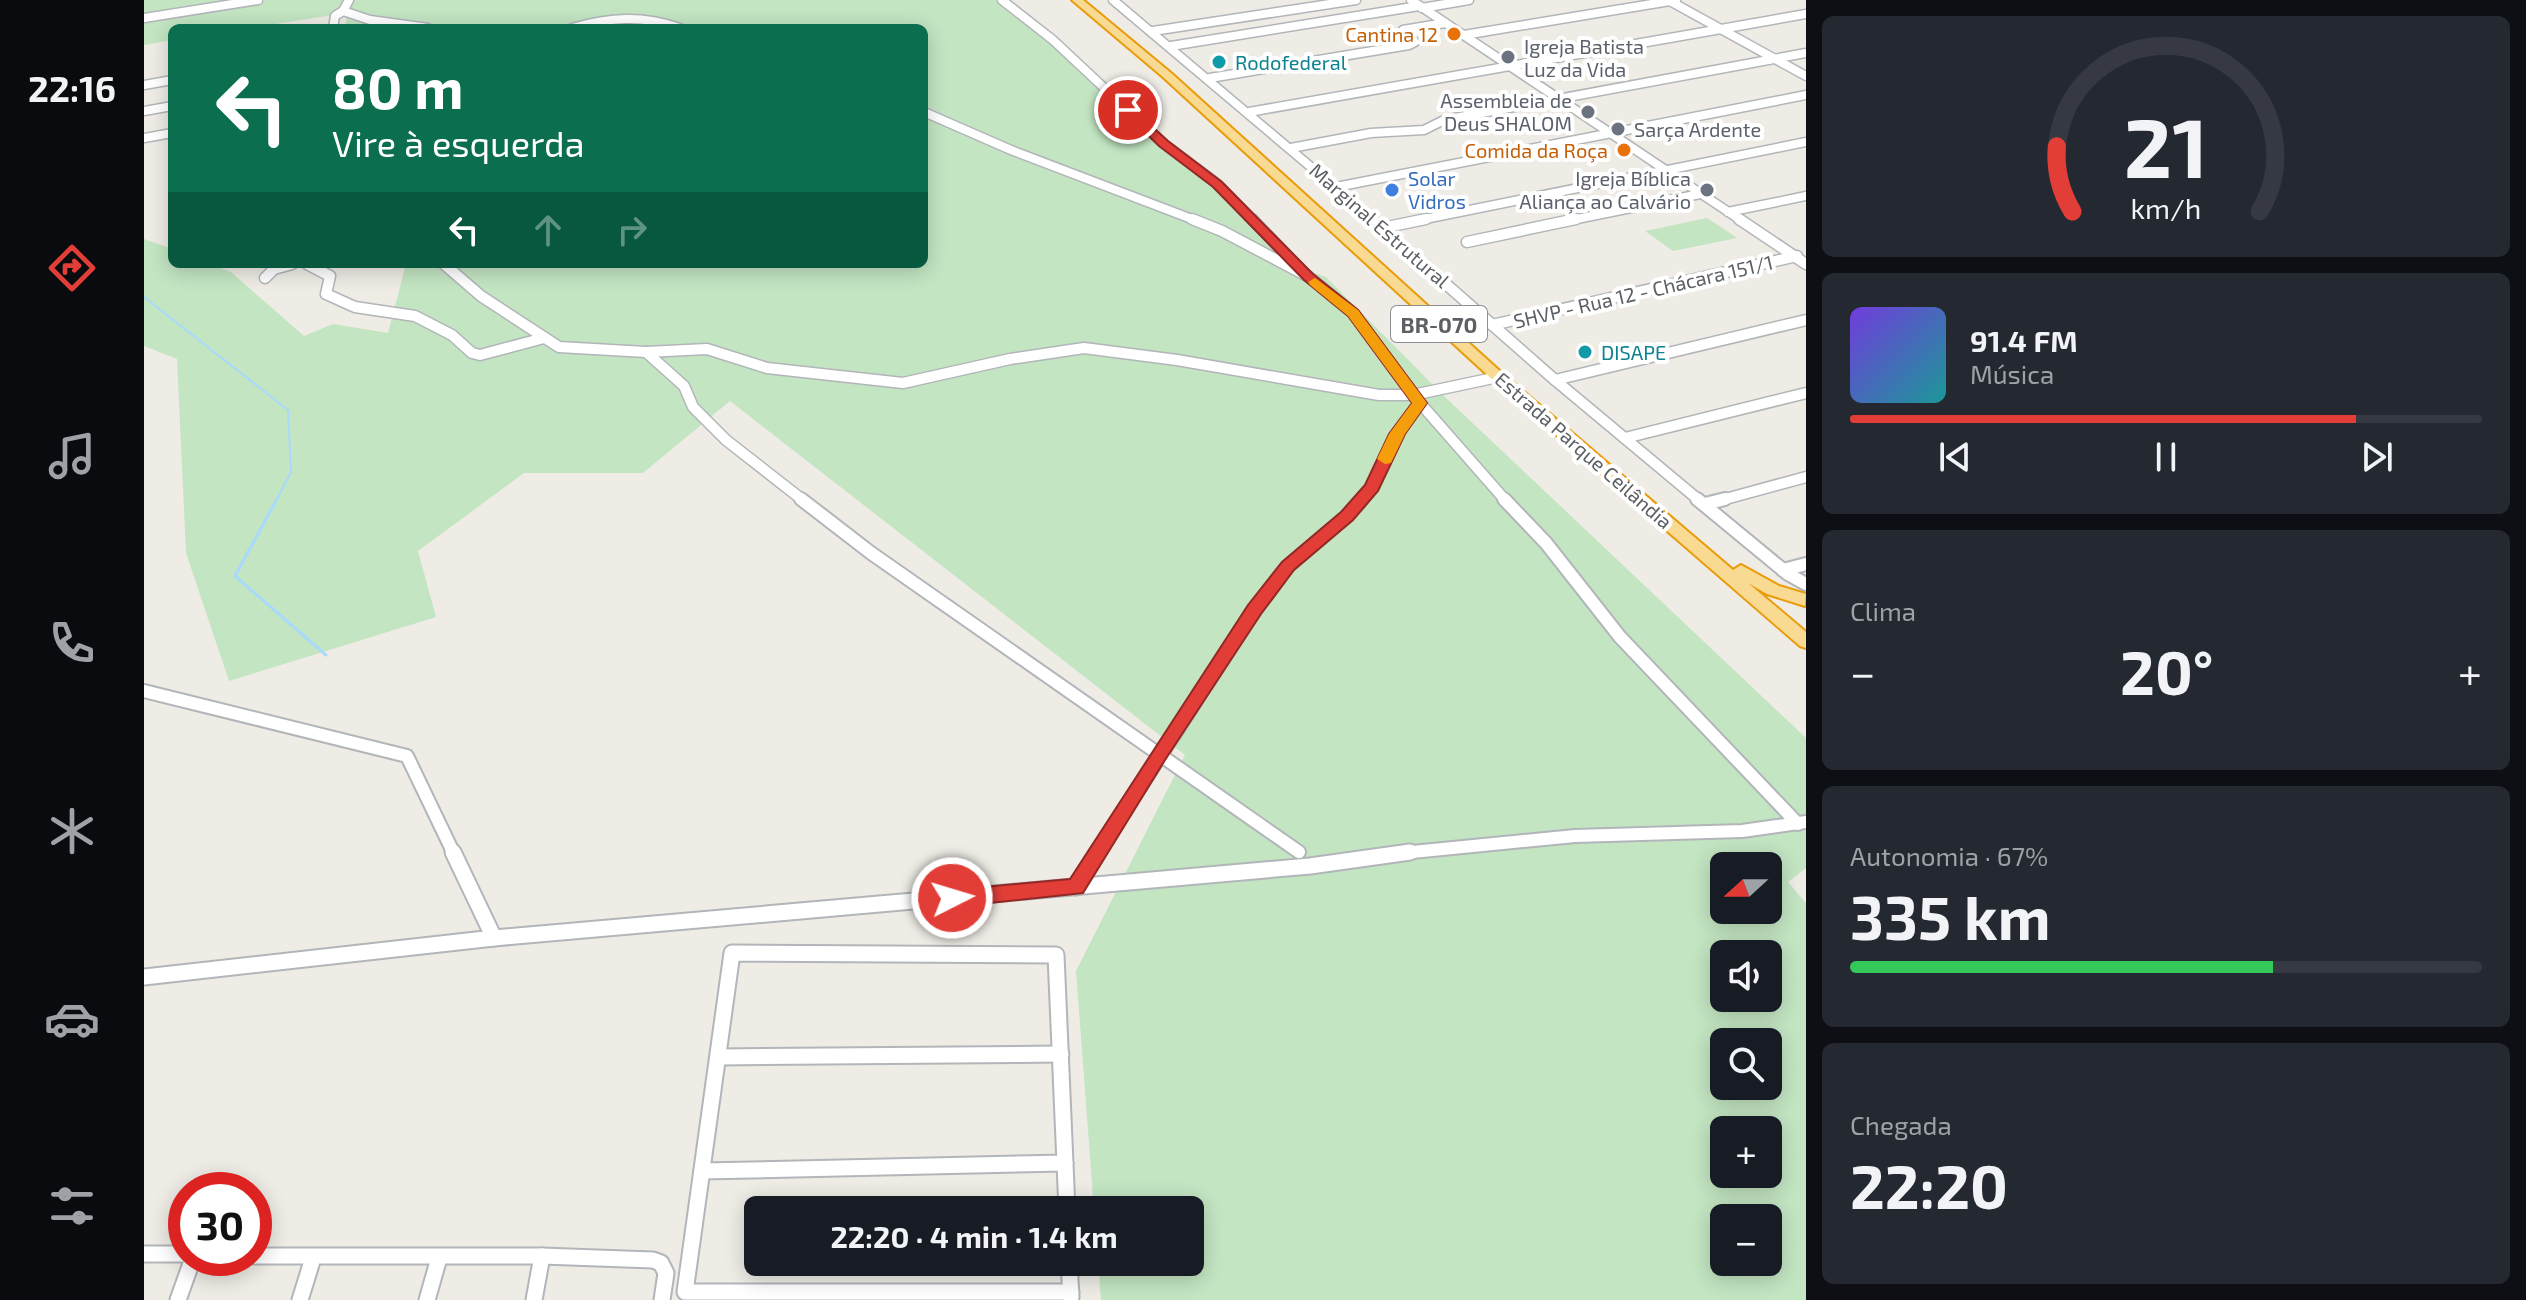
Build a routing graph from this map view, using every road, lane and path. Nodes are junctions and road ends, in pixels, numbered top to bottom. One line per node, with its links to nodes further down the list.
1 (250, 0): 16 (street)
2 (258, 0): 16 (street)
3 (349, 0): 14 (street)
4 (1002, 0): 56 (street)
5 (1077, 0): 62 (highway, Estrada Parque Ceilândia / BR-070)
6 (1088, 0): 70 (highway, Estrada Parque Ceilândia / BR-070)
7 (1113, 0): 23 (street, Marginal Estrutural)
8 (1356, 0): 12 (street)
9 (1411, 0): 13 (street)
10 (1469, 0): 13 (street)
11 (1671, 0): 22 (street); 24 (street)
12 (1343, 1): 23 (street)
13 (1421, 7): 17 (street); 25 (street)
14 (343, 11): 18 (street); 19 (street)
15 (1806, 14): 22 (street)
16 (144, 17)
17 (1445, 23): 24 (street); 30 (street)
18 (334, 24)
19 (399, 24)
20 (585, 24): 21 (street)
21 (670, 24)
22 (1720, 29): 27 (street); 28 (street)
23 (1153, 31): 25 (street, Marginal Estrutural)
24 (1464, 35): 28 (street)
25 (1171, 46): 30 (street, Marginal Estrutural)
26 (1806, 53): 27 (street)
27 (1774, 59): 29 (street); 34 (street)
28 (1511, 66): 34 (street); 37 (street)
29 (1806, 76)
30 (1210, 78): 37 (street, Marginal Estrutural)
31 (168, 81): 32 (street)
32 (144, 85)
33 (1806, 95): 39 (street)
34 (1559, 98): 39 (street); 43 (street)
35 (168, 107): 36 (street)
36 (144, 111)
37 (1249, 112): 43 (street, Marginal Estrutural)
38 (928, 114): 56 (street)
39 (1610, 133): 44 (street); 45 (street)
40 (168, 134): 41 (street)
41 (144, 138)
42 (1806, 142): 44 (street)
43 (1291, 148): 45 (street, Marginal Estrutural)
44 (1668, 172): 46 (street); 49 (street)
45 (1336, 187): 49 (street, Marginal Estrutural)
46 (1700, 194): 48 (street); 50 (street)
47 (1806, 196): 48 (street)
48 (1728, 212): 51 (street)
49 (1382, 228): 59 (street, Marginal Estrutural)
50 (1467, 242)
51 (1801, 256): 52 (street); 59 (street, SHVP - Rua 12 - Chácara 151/1)
52 (1806, 264)
53 (278, 268): 57 (street)
54 (315, 268): 60 (street)
55 (449, 268): 60 (street)
56 (1309, 277): 65 (street)
57 (265, 278)
58 (1806, 320): 63 (street)
59 (1492, 325): 63 (street, Marginal Estrutural)
60 (544, 338): 61 (street)
61 (646, 352): 65 (street); 77 (street)
62 (1498, 377): 65 (street); 75 (highway, Estrada Parque Ceilândia / BR-070)
63 (1555, 380): 66 (street, Marginal Estrutural)
64 (1806, 393): 66 (street)
65 (1416, 399): 77 (street); 78 (street)
66 (1625, 438): 68 (street, Marginal Estrutural)
67 (1806, 477): 68 (street)
68 (1705, 504): 71 (street, Marginal Estrutural)
69 (1806, 564): 71 (street)
70 (1741, 571): 72 (highway); 74 (highway, Estrada Parque Ceilândia / BR-070)
71 (1789, 575): 72 (street); 73 (street, Marginal Estrutural)
72 (1760, 583): 73 (highway)
73 (1805, 595)
74 (1806, 627)
75 (1806, 642)
76 (144, 691): 81 (street)
77 (1158, 755): 79 (street); 80 (street)
78 (1802, 823): 80 (street)
79 (1299, 852)
80 (1076, 887): 81 (street)
81 (494, 938): 82 (street)
82 (144, 977)
83 (1061, 1054): 84 (street); 84 (street); 85 (street)
84 (718, 1057): 86 (street)
85 (1065, 1163): 86 (street); 87 (street)
86 (702, 1171): 96 (street)
87 (1066, 1196)
88 (144, 1254): 89 (street)
89 (168, 1254)
90 (542, 1256): 93 (street); 100 (street); 101 (street)
91 (272, 1257): 92 (street)
92 (313, 1258): 93 (street); 98 (street)
93 (439, 1258): 99 (street)
94 (187, 1276): 97 (street)
95 (1070, 1276): 96 (street)
96 (1071, 1296)
97 (178, 1300)
98 (300, 1300)
99 (427, 1300)
100 (534, 1300)
101 (662, 1300)

